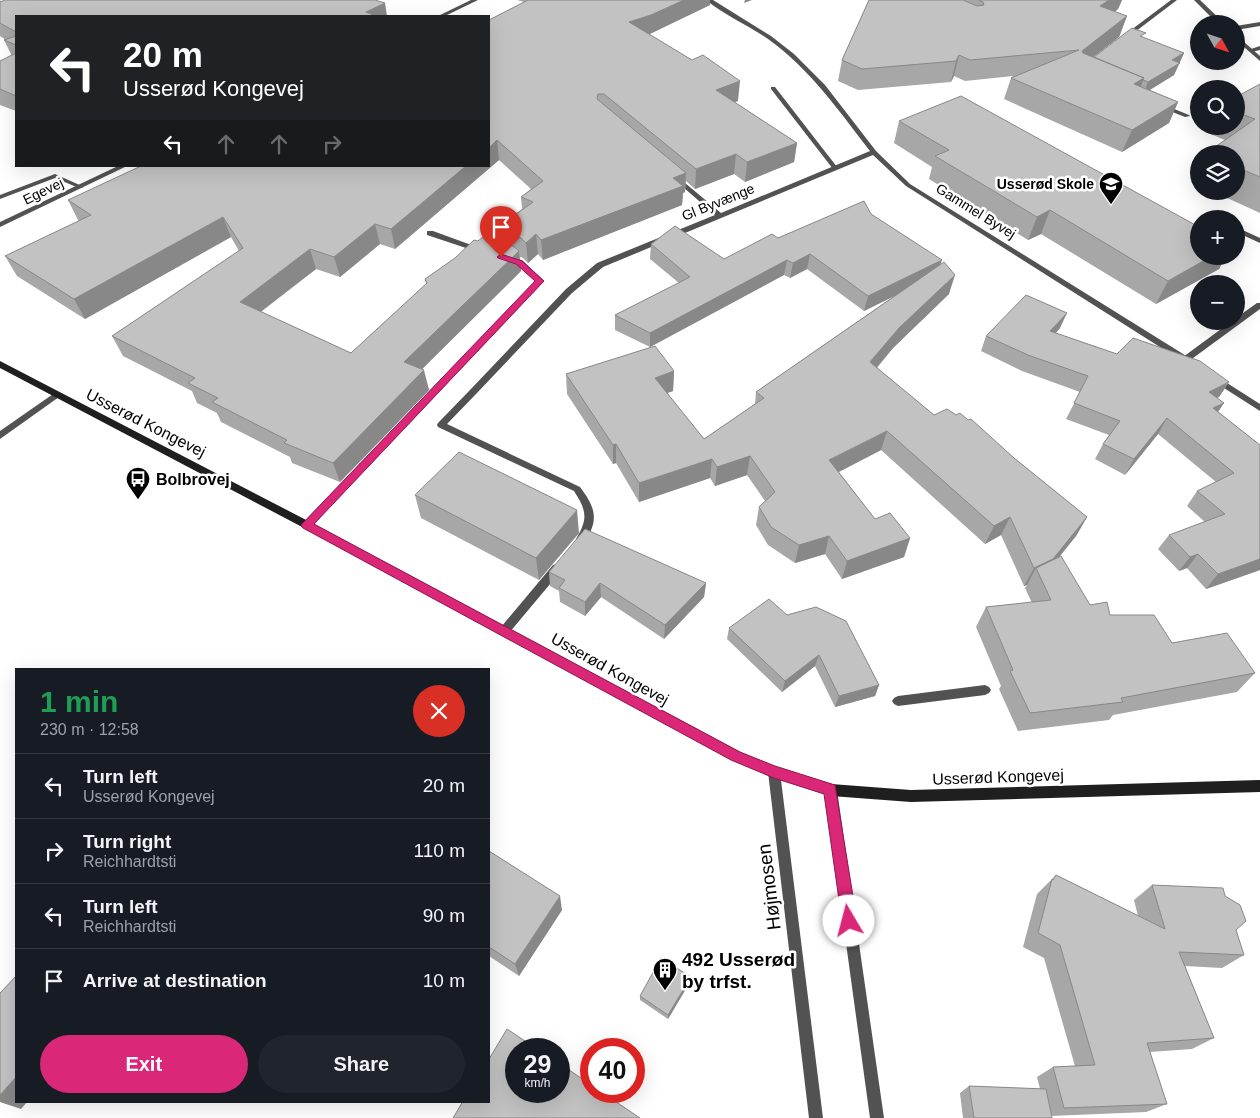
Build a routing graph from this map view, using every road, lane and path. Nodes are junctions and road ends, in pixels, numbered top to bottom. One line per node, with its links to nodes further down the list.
1 (475, 0): 5 (street)
2 (709, 0): 17 (street, Gammel Byvej)
3 (1174, 0): 9 (street)
4 (1196, 0): 6 (street)
5 (443, 15)
6 (1212, 15)
7 (1260, 24): 8 (street)
8 (1245, 26)
9 (1118, 42)
10 (1245, 45): 12 (street)
11 (1260, 48): 12 (street)
12 (1251, 50): 13 (street)
13 (1260, 59)
14 (773, 88): 19 (street)
15 (1151, 102): 16 (street)
16 (1187, 116)
17 (874, 152): 19 (street, Gl Byvænge); 29 (street, Gammel Byvej)
18 (122, 167): 21 (street, Egevej)
19 (835, 168): 23 (street, Gl Byvænge)
20 (667, 172): 23 (street)
21 (81, 187): 22 (street); 24 (street, Egevej)
22 (0, 197)
23 (719, 215): 37 (street, Gl Byvænge)
24 (0, 225)
25 (430, 233): 36 (street)
26 (1245, 234): 27 (street)
27 (1260, 241)
28 (1260, 304): 29 (street)
29 (1186, 359): 31 (street, Gammel Byvej)
30 (0, 364): 33 (main road, Usserød Kongevej)
31 (1194, 365)
32 (1210, 375): 34 (street)
33 (56, 395): 35 (street); 36 (main road, Usserød Kongevej)
34 (1260, 408)
35 (0, 436)
36 (307, 525): 37 (main road, Usserød Kongevej)
37 (505, 630): 40 (main road, Usserød Kongevej)
38 (986, 690): 39 (street)
39 (898, 701)
40 (774, 772): 42 (main road, Usserød Kongevej); 43 (street, Højmosen)
41 (1260, 786): 42 (main road, Usserød Kongevej)
42 (831, 790): 44 (street)
43 (816, 1118)
44 (877, 1118)

